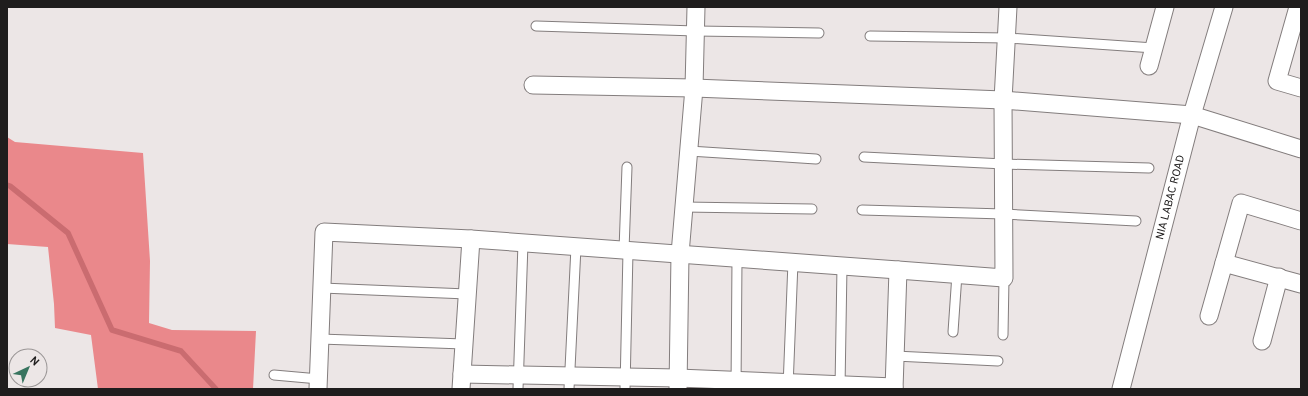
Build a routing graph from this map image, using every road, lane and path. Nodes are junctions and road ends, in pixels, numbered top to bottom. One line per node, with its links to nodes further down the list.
1 (696, 7): 7 (street)
2 (1008, 7): 10 (street)
3 (1165, 7): 11 (street)
4 (1224, 7): 17 (street, NIA LABAC ROAD)
5 (1298, 7): 15 (street)
6 (536, 26): 7 (lane)
7 (696, 31): 8 (lane); 14 (street)
8 (819, 33)
9 (870, 36): 10 (lane)
10 (1007, 38): 11 (lane); 16 (street)
11 (1154, 48): 12 (street)
12 (1149, 66)
13 (533, 85): 14 (street)
14 (694, 88): 16 (street); 19 (street)
15 (1301, 88)
16 (1003, 100): 17 (street); 22 (street)
17 (1192, 115): 18 (street); 66 (street, NIA LABAC ROAD)
18 (1301, 149)
19 (689, 151): 21 (lane); 25 (street)
20 (864, 157): 22 (lane)
21 (816, 159)
22 (1004, 164): 24 (lane); 28 (street)
23 (627, 168): 34 (lane)
24 (1149, 168)
25 (684, 207): 26 (lane); 35 (street)
26 (812, 209)
27 (862, 210): 28 (lane)
28 (1004, 214): 29 (lane); 43 (street)
29 (1136, 221)
30 (1301, 221): 38 (street)
31 (471, 239): 32 (street); 45 (street); 46 (street)
32 (523, 243): 33 (street); 57 (lane)
33 (576, 247): 34 (street); 58 (lane)
34 (626, 250): 35 (street); 59 (lane)
35 (680, 254): 36 (street); 61 (street)
36 (738, 258): 37 (street); 62 (lane)
37 (793, 262): 39 (street); 63 (lane)
38 (1224, 263): 42 (street); 47 (street)
39 (842, 266): 40 (street); 64 (lane)
40 (898, 270): 41 (street); 53 (street)
41 (957, 274): 43 (street); 48 (lane)
42 (1279, 277): 44 (street); 51 (street)
43 (1004, 278): 49 (lane)
44 (1301, 284)
45 (322, 288): 46 (lane); 50 (street)
46 (467, 294): 52 (street)
47 (1209, 316)
48 (953, 332)
49 (1003, 335)
50 (320, 339): 52 (lane); 60 (street)
51 (1262, 341)
52 (464, 344): 56 (street)
53 (895, 356): 54 (lane); 65 (street)
54 (998, 360)
55 (274, 375): 60 (lane)
56 (462, 381): 57 (street)
57 (519, 382): 58 (street)
58 (570, 383): 59 (street)
59 (625, 383): 61 (street)
60 (319, 384)
61 (678, 384): 62 (street)
62 (737, 385): 63 (street)
63 (788, 386): 64 (street)
64 (840, 387): 65 (street)
65 (894, 388)
66 (1121, 389)

